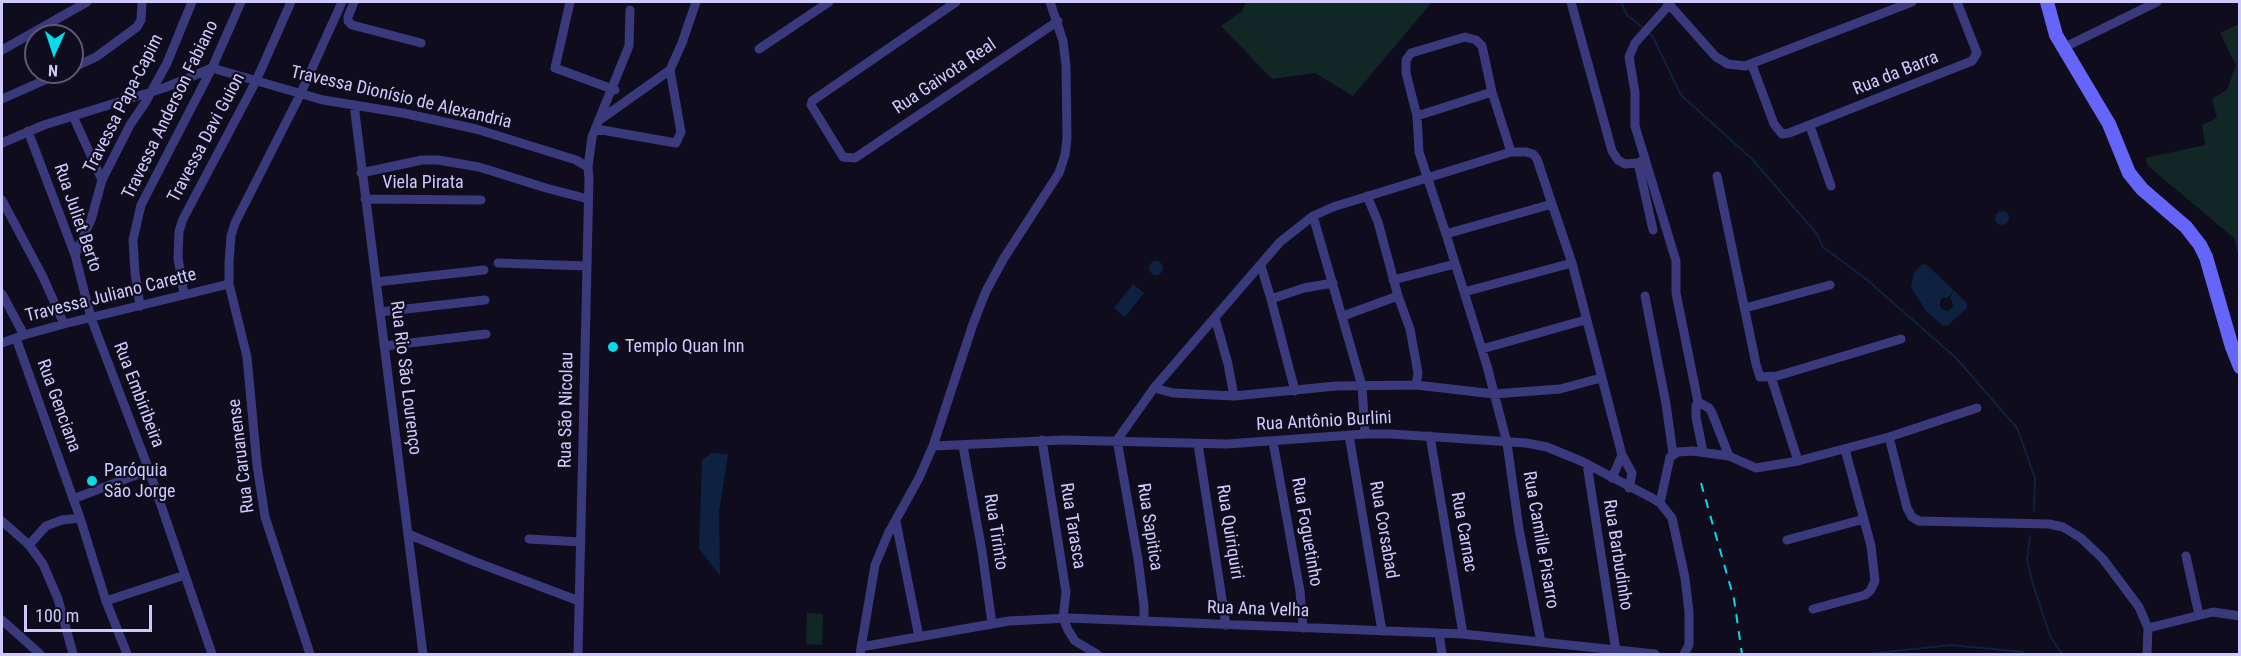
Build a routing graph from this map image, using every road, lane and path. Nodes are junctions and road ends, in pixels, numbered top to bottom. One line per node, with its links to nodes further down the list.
1 (87, 2): 25 (street)
2 (142, 2): 26 (street)
3 (192, 2): 33 (street, Travessa Papa-Capim)
4 (242, 2): 28 (street, Travessa Anderson Fabiano)
5 (291, 2): 30 (street, Travessa Davi Guion)
6 (342, 2): 35 (street, Rua Caruanense)
7 (354, 2): 22 (street)
8 (570, 2): 32 (street)
9 (696, 2): 29 (street)
10 (829, 2): 24 (street)
11 (956, 2): 21 (street, Rua Gaivota Real)
12 (1050, 2): 21 (street)
13 (1570, 2): 46 (street)
14 (1911, 2): 19 (street)
15 (1957, 2): 41 (street, Rua da Barra)
16 (2047, 2): 23 (main road)
17 (2157, 2): 23 (street)
18 (1668, 3): 27 (street); 46 (street)
19 (1897, 5): 27 (street)
20 (630, 10): 32 (street, Rua São Nicolau)
21 (1058, 21): 115 (street)
22 (421, 43)
23 (2063, 48): 95 (main road)
24 (759, 49)
25 (2, 50)
26 (84, 62)
27 (1752, 65): 41 (street, Rua da Barra)
28 (212, 68): 30 (street, Travessa Dionísio de Alexandria); 33 (street); 81 (street, Travessa Anderson Fabiano)
29 (670, 70): 40 (street); 42 (street)
30 (256, 81): 35 (street, Travessa Dionísio de Alexandria); 76 (street, Travessa Davi Guion)
31 (36, 84): 36 (street)
32 (614, 90): 40 (street, Rua São Nicolau)
33 (152, 92): 38 (street); 51 (street, Travessa Papa-Capim)
34 (1492, 92): 39 (street); 39 (street, Rua Camille Pisarro); 45 (street)
35 (300, 95): 37 (street, Travessa Dionísio de Alexandria); 72 (street, Rua Caruanense)
36 (2, 99)
37 (354, 105): 47 (street, Travessa Dionísio de Alexandria); 48 (street, Rua Rio São Lourenço)
38 (73, 116): 43 (street); 51 (street)
39 (1418, 116): 50 (street, Rua Camille Pisarro)
40 (601, 119): 42 (street, Rua São Nicolau)
41 (1810, 126): 52 (street)
42 (596, 129): 47 (street, Rua São Nicolau)
43 (28, 131): 44 (street); 62 (street, Rua Juliet Berto)
44 (2, 143)
45 (1510, 152): 50 (street); 58 (street)
46 (1641, 161): 60 (street); 104 (street)
47 (588, 167): 55 (street, Rua São Nicolau)
48 (361, 173): 54 (street, Rua Rio São Lourenço); 55 (street)
49 (1717, 176): 82 (street)
50 (1429, 177): 53 (street); 61 (street, Rua Camille Pisarro)
51 (102, 180): 62 (street, Travessa Papa-Capim)
52 (1831, 186)
53 (1366, 196): 59 (street); 69 (street)
54 (365, 199): 57 (street, Viela Pirata); 70 (street, Rua Rio São Lourenço)
55 (588, 199): 66 (street, Rua São Nicolau)
56 (2, 200): 88 (street)
57 (481, 200)
58 (1552, 204): 61 (street); 64 (street)
59 (1313, 216): 67 (street); 71 (street)
60 (1653, 230)
61 (1446, 234): 65 (street, Rua Camille Pisarro)
62 (75, 255): 85 (street, Rua Juliet Berto)
63 (498, 263): 66 (street)
64 (1572, 263): 74 (street); 87 (street)
65 (1455, 264): 69 (street); 74 (street, Rua Camille Pisarro)
66 (587, 266): 136 (street, Rua São Nicolau)
67 (1261, 266): 79 (street); 86 (street)
68 (484, 270): 70 (street)
69 (1393, 280): 77 (street)
70 (376, 282): 83 (street, Rua Rio São Lourenço)
71 (1333, 283): 79 (street); 84 (street)
72 (229, 284): 76 (street, Travessa Juliano Carette); 163 (street, Rua Caruanense)
73 (1830, 285): 82 (street)
74 (1464, 292): 94 (street, Rua Camille Pisarro)
75 (2, 294): 90 (street, Rua Genciana)
76 (184, 294): 81 (street, Travessa Juliano Carette)
77 (1398, 296): 84 (street); 98 (street)
78 (1645, 296): 119 (street)
79 (1271, 298): 101 (street)
80 (485, 300): 83 (street)
81 (140, 306): 85 (street, Travessa Juliano Carette)
82 (1745, 308): 96 (street)
83 (380, 312): 93 (street, Rua Rio São Lourenço)
84 (1343, 316): 99 (street)
85 (91, 318): 88 (street, Travessa Juliano Carette); 124 (street, Rua Embiribeira)
86 (1215, 318): 100 (street); 103 (street)
87 (1585, 320): 94 (street); 97 (street)
88 (64, 324): 90 (street, Travessa Juliano Carette)
89 (486, 334): 93 (street)
90 (20, 337): 92 (street, Travessa Juliano Carette); 127 (street, Rua Genciana)
91 (1900, 339): 96 (street)
92 (2, 344)
93 (384, 346): 133 (street, Rua Rio São Lourenço)
94 (1482, 349): 102 (street, Rua Camille Pisarro)
95 (2240, 367)
96 (1771, 377): 122 (street)
97 (1601, 378): 102 (street); 120 (street)
98 (1416, 385): 99 (street); 102 (street)
99 (1362, 386): 101 (street); 106 (street)
100 (1154, 388): 103 (street); 111 (street)
101 (1295, 391): 103 (street)
102 (1494, 394): 113 (street, Rua Camille Pisarro)
103 (1234, 396)
104 (1698, 402): 118 (street); 121 (street)
105 (1977, 408): 109 (street)
106 (1365, 434): 107 (street, Rua Antônio Burlini); 108 (street, Rua Antônio Burlini)
107 (1349, 435): 112 (street, Rua Antônio Burlini); 152 (street, Rua Corsabad)
108 (1430, 436): 113 (street, Rua Antônio Burlini); 154 (street, Rua Carnac)
109 (1889, 436): 117 (street); 151 (street)
110 (1042, 440): 111 (street, Rua Antônio Burlini); 116 (street, Rua Antônio Burlini); 145 (street, Rua Tarasca)
111 (1117, 440): 114 (street, Rua Antônio Burlini); 147 (street, Rua Sapitica)
112 (1273, 442): 114 (street, Rua Antônio Burlini); 150 (street, Rua Foguetinho)
113 (1507, 443): 123 (street, Rua Antônio Burlini); 156 (street, Rua Camille Pisarro)
114 (1198, 444): 149 (street, Rua Quiriquiri)
115 (933, 446): 116 (street, Rua Antônio Burlini); 132 (street)
116 (963, 446): 148 (street, Rua Tirinto)
117 (1845, 449): 122 (street); 130 (street)
118 (1703, 452): 119 (street); 121 (street)
119 (1673, 454): 128 (street)
120 (1622, 455): 125 (street); 126 (street)
121 (1729, 456): 122 (street)
122 (1798, 461)
123 (1587, 464): 125 (street, Rua Antônio Burlini); 158 (street, Rua Barbudinho)
124 (149, 470): 127 (street); 139 (street, Rua Embiribeira)
125 (1612, 478): 126 (street, Rua Antônio Burlini)
126 (1629, 488): 128 (street, Rua Antônio Burlini)
127 (73, 499): 129 (street, Rua Genciana)
128 (1660, 503): 169 (street)
129 (80, 518): 137 (street); 140 (street, Rua Genciana)
130 (1864, 519): 135 (street); 142 (street)
131 (2, 521): 137 (street)
132 (896, 522): 155 (street); 157 (street)
133 (408, 534): 141 (street); 164 (street, Rua Rio São Lourenço)
134 (529, 539): 136 (street)
135 (1786, 540)
136 (581, 542): 141 (street, Rua São Nicolau)
137 (29, 545): 160 (street)
138 (2186, 556): 143 (street)
139 (185, 575): 140 (street); 162 (street, Rua Embiribeira)
140 (106, 601): 161 (street, Rua Genciana)
141 (579, 601): 165 (street, Rua São Nicolau)
142 (1813, 609)
143 (2199, 615): 144 (street); 151 (street)
144 (2240, 616)
145 (1063, 618): 147 (street, Rua Ana Velha); 148 (street, Rua Ana Velha); 166 (street)
146 (2, 620): 159 (street)
147 (1144, 621): 149 (street, Rua Ana Velha)
148 (992, 624): 155 (street, Rua Ana Velha)
149 (1226, 625): 150 (street, Rua Ana Velha)
150 (1303, 628): 152 (street, Rua Ana Velha)
151 (2148, 628): 170 (street)
152 (1382, 631): 153 (street, Rua Ana Velha)
153 (1439, 633): 154 (street, Rua Ana Velha); 167 (street)
154 (1463, 634): 156 (street, Rua Ana Velha)
155 (919, 637): 157 (street, Rua Ana Velha)
156 (1541, 642): 158 (street, Rua Ana Velha)
157 (860, 651)
158 (1616, 651): 168 (street, Rua Ana Velha)
159 (40, 654)
160 (73, 654)
161 (127, 654)
162 (212, 654)
163 (310, 654)
164 (423, 654)
165 (578, 654)
166 (1097, 654)
167 (1442, 654)
168 (1655, 654)
169 (1684, 654)
170 (2147, 654)

